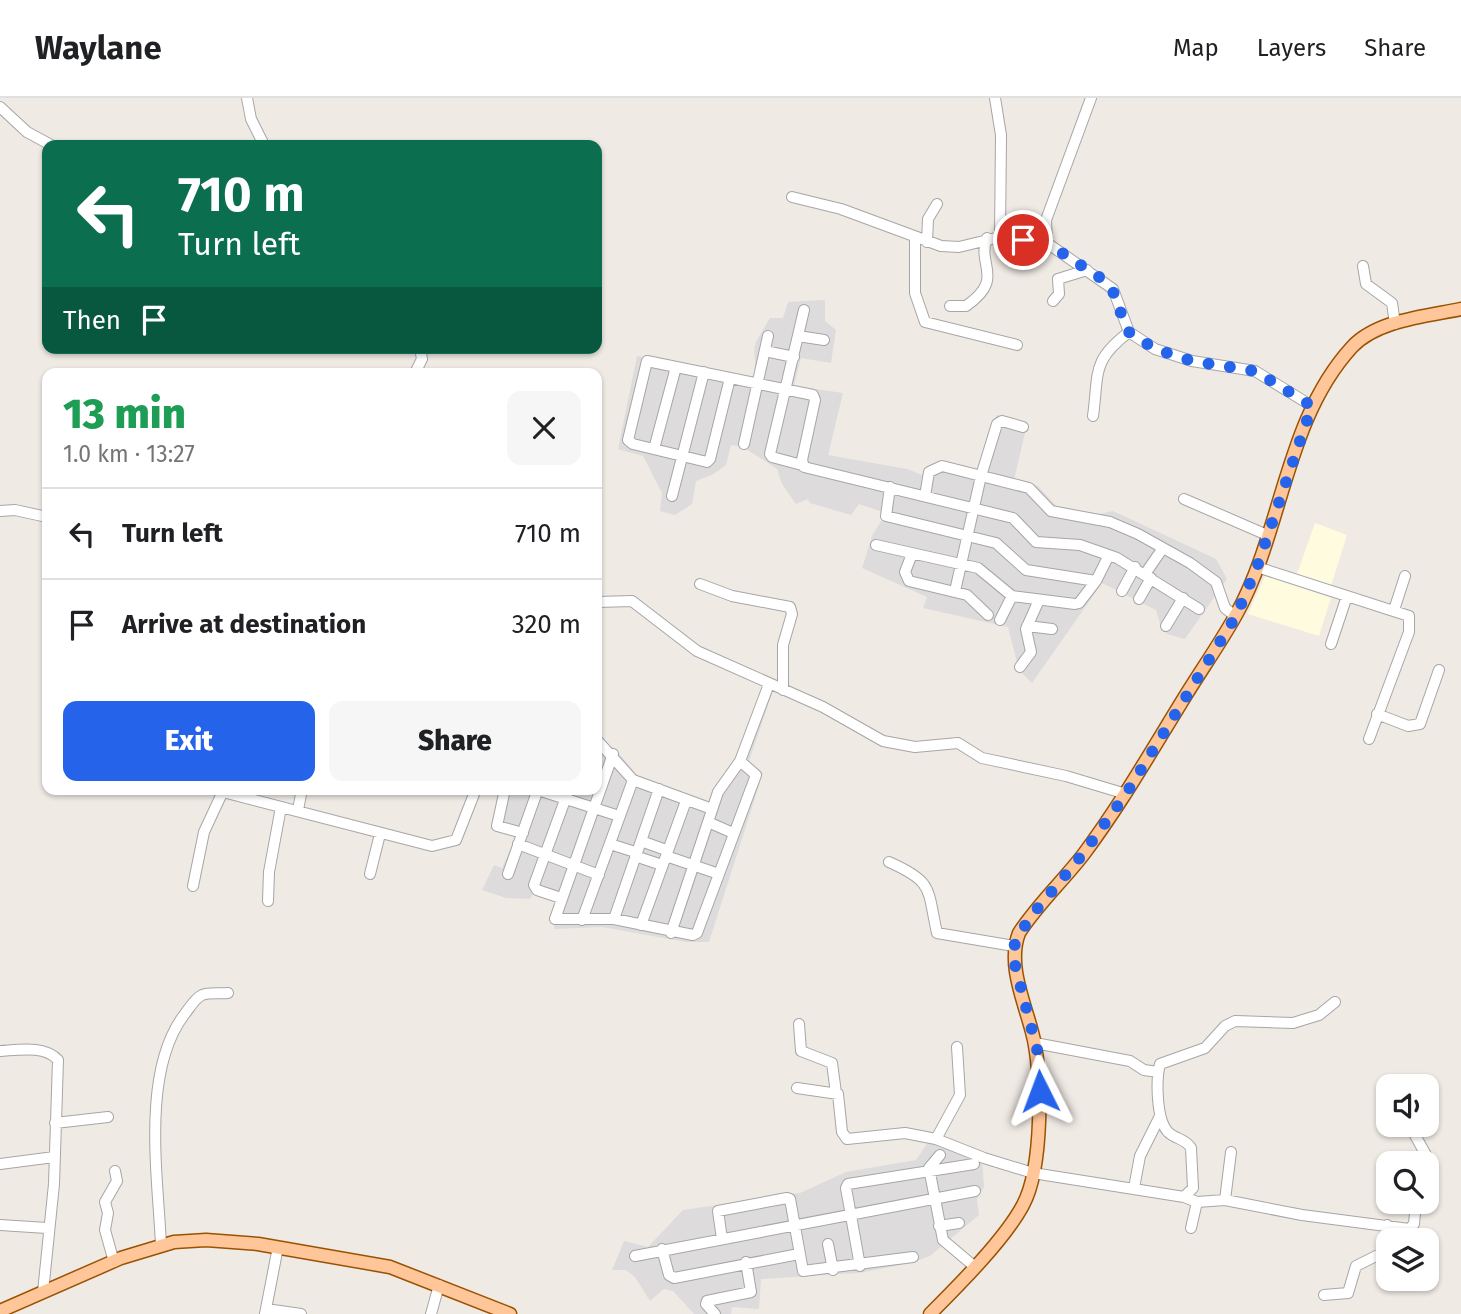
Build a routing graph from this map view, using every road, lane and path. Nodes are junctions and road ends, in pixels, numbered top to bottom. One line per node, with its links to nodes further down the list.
1 (247, 98): 6 (street)
2 (995, 98): 9 (street)
3 (1091, 98): 13 (street)
4 (0, 107): 5 (street)
5 (42, 140)
6 (262, 140)
7 (792, 197): 11 (street)
8 (937, 204): 12 (street)
9 (1000, 237): 10 (street); 13 (street)
10 (987, 238): 12 (street); 17 (street)
11 (915, 239): 12 (street); 25 (street)
12 (927, 242)
13 (1047, 243): 15 (street)
14 (1363, 266): 20 (street)
15 (1087, 270): 16 (street); 21 (street)
16 (1053, 301)
17 (950, 306)
18 (1461, 309): 20 (main road)
19 (804, 310): 23 (street)
20 (1395, 324): 33 (main road)
21 (1129, 332): 33 (street); 34 (street)
22 (768, 336): 26 (street)
23 (798, 336): 24 (street); 27 (street)
24 (824, 340)
25 (1017, 345)
26 (765, 351): 27 (street); 31 (street)
27 (794, 357): 32 (street)
28 (676, 367): 29 (street); 37 (street); 37 (street)
29 (704, 372): 30 (street); 38 (street)
30 (730, 378): 31 (street); 38 (street)
31 (757, 383): 32 (street); 36 (street)
32 (787, 390): 39 (street); 39 (street)
33 (1312, 406): 48 (main road)
34 (1093, 416)
35 (1023, 427): 40 (street)
36 (744, 444)
37 (654, 449): 38 (street)
38 (684, 456): 42 (street)
39 (802, 465): 41 (street)
40 (981, 476): 43 (street); 45 (street); 51 (street)
41 (890, 487): 43 (street); 49 (street)
42 (672, 496)
43 (925, 496): 45 (street)
44 (1184, 499): 48 (street)
45 (974, 508): 49 (street); 53 (street)
46 (0, 511): 47 (street)
47 (42, 516)
48 (1267, 535): 56 (main road)
49 (967, 536): 54 (street); 59 (street)
50 (876, 545): 52 (street)
51 (1163, 548): 57 (street); 72 (street)
52 (912, 554): 54 (street); 61 (street)
53 (1109, 555): 55 (street); 59 (street)
54 (961, 564): 61 (street); 63 (street)
55 (1135, 567): 57 (street); 62 (street)
56 (1257, 567): 64 (street); 72 (main road)
57 (1148, 576): 65 (street); 66 (street)
58 (1405, 576): 70 (street)
59 (1096, 581): 67 (street)
60 (700, 583): 81 (street)
61 (955, 591): 71 (street)
62 (1122, 591)
63 (1012, 596): 67 (street); 73 (street)
64 (1347, 596): 70 (street); 76 (street)
65 (1183, 598): 69 (street); 75 (street)
66 (1139, 599)
67 (1039, 600): 74 (street)
68 (602, 602): 80 (street)
69 (1199, 609)
70 (1394, 610): 82 (street)
71 (988, 615)
72 (1236, 616): 90 (main road)
73 (1000, 620)
74 (1027, 626): 77 (street); 77 (street)
75 (1167, 626)
76 (1331, 644)
77 (1032, 649): 78 (street)
78 (1020, 667)
79 (1439, 670): 82 (street)
80 (767, 688): 81 (street); 86 (street)
81 (782, 690): 90 (street)
82 (1377, 714): 83 (street)
83 (1369, 739)
84 (602, 745): 85 (street)
85 (612, 754): 87 (street); 88 (street)
86 (740, 759): 103 (street); 108 (street)
87 (633, 779): 89 (street); 105 (street)
88 (602, 781)
89 (659, 789): 100 (street); 110 (street)
90 (1126, 794): 130 (main road)
91 (222, 795): 123 (street)
92 (238, 795): 102 (street)
93 (301, 795): 104 (street)
94 (473, 795): 109 (street)
95 (504, 795): 107 (street)
96 (536, 795): 107 (street)
97 (567, 795): 114 (street)
98 (569, 795): 101 (street)
99 (597, 795): 101 (street)
100 (686, 801): 103 (street); 115 (street)
101 (593, 806): 105 (street); 118 (street)
102 (281, 807): 104 (street); 125 (street)
103 (712, 809): 106 (street)
104 (298, 810): 109 (street)
105 (619, 817): 112 (street)
106 (708, 822): 108 (street); 117 (street)
107 (523, 833): 111 (street)
108 (733, 833): 121 (street)
109 (380, 834): 119 (street)
110 (641, 841): 113 (street); 115 (street)
111 (519, 844): 114 (street); 120 (street)
112 (610, 844): 113 (street); 122 (street)
113 (635, 854): 115 (street); 126 (street)
114 (546, 855): 118 (street); 124 (street)
115 (665, 857): 117 (street); 128 (street)
116 (889, 862): 130 (street)
117 (693, 865): 121 (street); 129 (street)
118 (574, 866): 122 (street); 124 (street)
119 (370, 874)
120 (508, 874)
121 (719, 874): 129 (street)
122 (599, 875): 127 (street)
123 (193, 886)
124 (561, 898): 127 (street)
125 (268, 901)
126 (614, 919): 127 (street); 128 (street)
127 (582, 920)
128 (641, 925): 129 (street)
129 (671, 933)
130 (1014, 946): 134 (main road)
131 (228, 993): 169 (street)
132 (1335, 1002): 137 (street)
133 (799, 1024): 139 (street)
134 (1035, 1043): 137 (street); 151 (main road)
135 (957, 1047): 143 (street)
136 (0, 1051): 142 (street)
137 (1158, 1072): 140 (street)
138 (797, 1088): 139 (street)
139 (836, 1093): 143 (street)
140 (1160, 1116): 152 (street); 154 (street)
141 (108, 1117): 142 (street)
142 (55, 1123): 146 (street)
143 (936, 1139): 151 (street)
144 (1231, 1152): 156 (street)
145 (940, 1155): 149 (street)
146 (54, 1157): 147 (street); 165 (street)
147 (0, 1164)
148 (975, 1164): 149 (street)
149 (929, 1168): 155 (street); 159 (street)
150 (115, 1171): 175 (street)
151 (1033, 1173): 152 (street); 178 (main road)
152 (1134, 1188): 154 (street)
153 (975, 1191): 155 (street)
154 (1184, 1197): 157 (street)
155 (934, 1199): 159 (street); 164 (street)
156 (1225, 1200): 157 (street); 162 (street)
157 (1197, 1202): 166 (street)
158 (1414, 1214): 162 (street)
159 (850, 1215): 163 (street); 177 (street)
160 (959, 1223): 164 (street)
161 (0, 1225): 165 (street)
162 (1387, 1225): 182 (street)
163 (794, 1226): 167 (street); 167 (street); 172 (street)
164 (939, 1226): 178 (street)
165 (47, 1228): 181 (street)
166 (1191, 1228)
167 (722, 1239): 171 (street)
168 (828, 1244): 179 (street)
169 (161, 1245): 170 (main road); 175 (main road)
170 (278, 1248): 180 (main road); 184 (street)
171 (662, 1249): 173 (street); 176 (street)
172 (799, 1255): 176 (street); 179 (street)
173 (635, 1256)
174 (913, 1257): 177 (street)
175 (114, 1262): 181 (main road)
176 (747, 1262): 188 (street)
177 (860, 1266): 179 (street)
178 (975, 1267): 189 (main road)
179 (833, 1270)
180 (439, 1285): 185 (main road); 187 (street)
181 (43, 1292): 183 (main road)
182 (1324, 1295)
183 (0, 1311)
184 (265, 1312): 186 (street)
185 (502, 1313)
186 (301, 1314)
187 (431, 1314)
188 (715, 1314)
189 (930, 1314)

